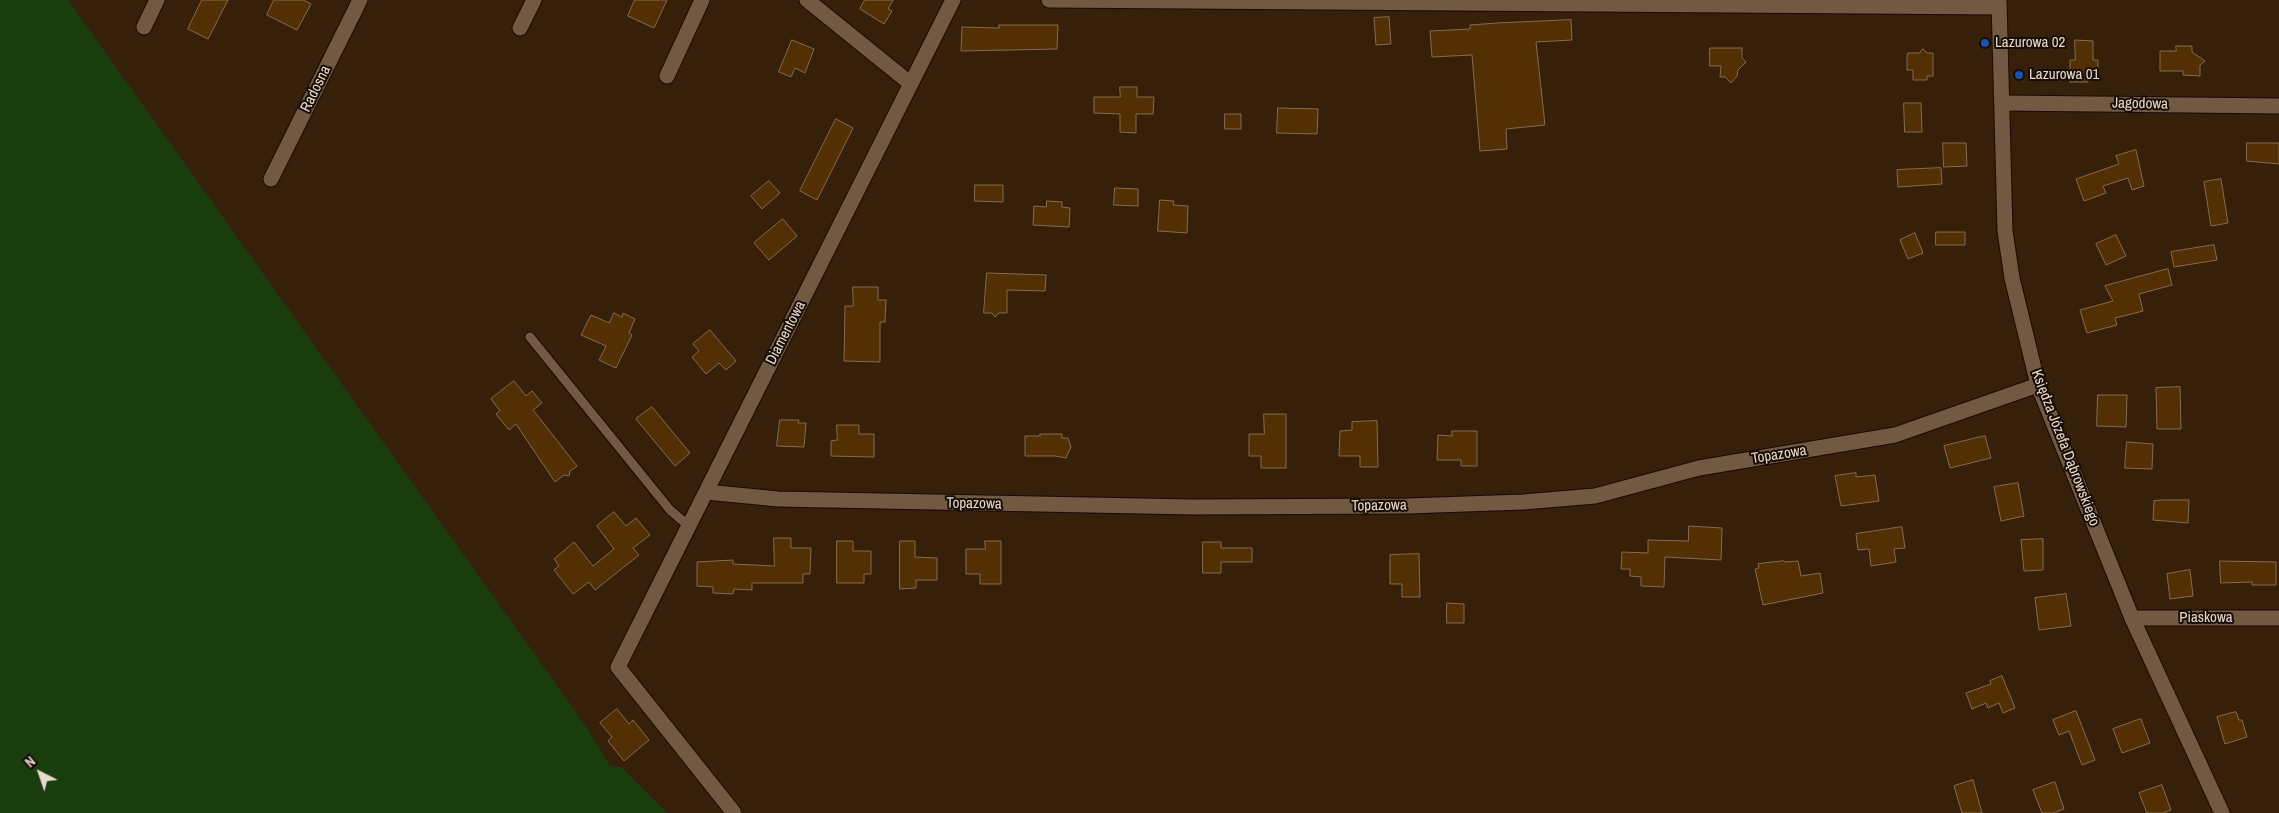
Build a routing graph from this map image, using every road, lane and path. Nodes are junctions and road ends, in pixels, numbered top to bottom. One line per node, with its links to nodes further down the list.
1 (157, 0): 9 (street)
2 (360, 0): 15 (street, Radosna)
3 (534, 0): 10 (street)
4 (702, 0): 11 (street)
5 (807, 0): 12 (street)
6 (953, 0): 12 (street, Diamentowa)
7 (1049, 0): 8 (street)
8 (1999, 3): 13 (street, Księdza Józefa Dąbrowskiego)
9 (144, 27)
10 (520, 28)
11 (667, 76)
12 (911, 84): 18 (street, Diamentowa)
13 (2002, 103): 14 (street, Jagodowa); 17 (street, Księdza Józefa Dąbrowskiego)
14 (2279, 106)
15 (272, 179)
16 (530, 337): 19 (lane)
17 (2038, 385): 18 (street, Topazowa); 20 (street, Księdza Józefa Dąbrowskiego)
18 (706, 492): 19 (street, Diamentowa)
19 (690, 526): 22 (street, Diamentowa)
20 (2132, 618): 21 (street, Piaskowa); 23 (street, Księdza Józefa Dąbrowskiego)
21 (2279, 618)
22 (734, 813)
23 (2222, 813)

